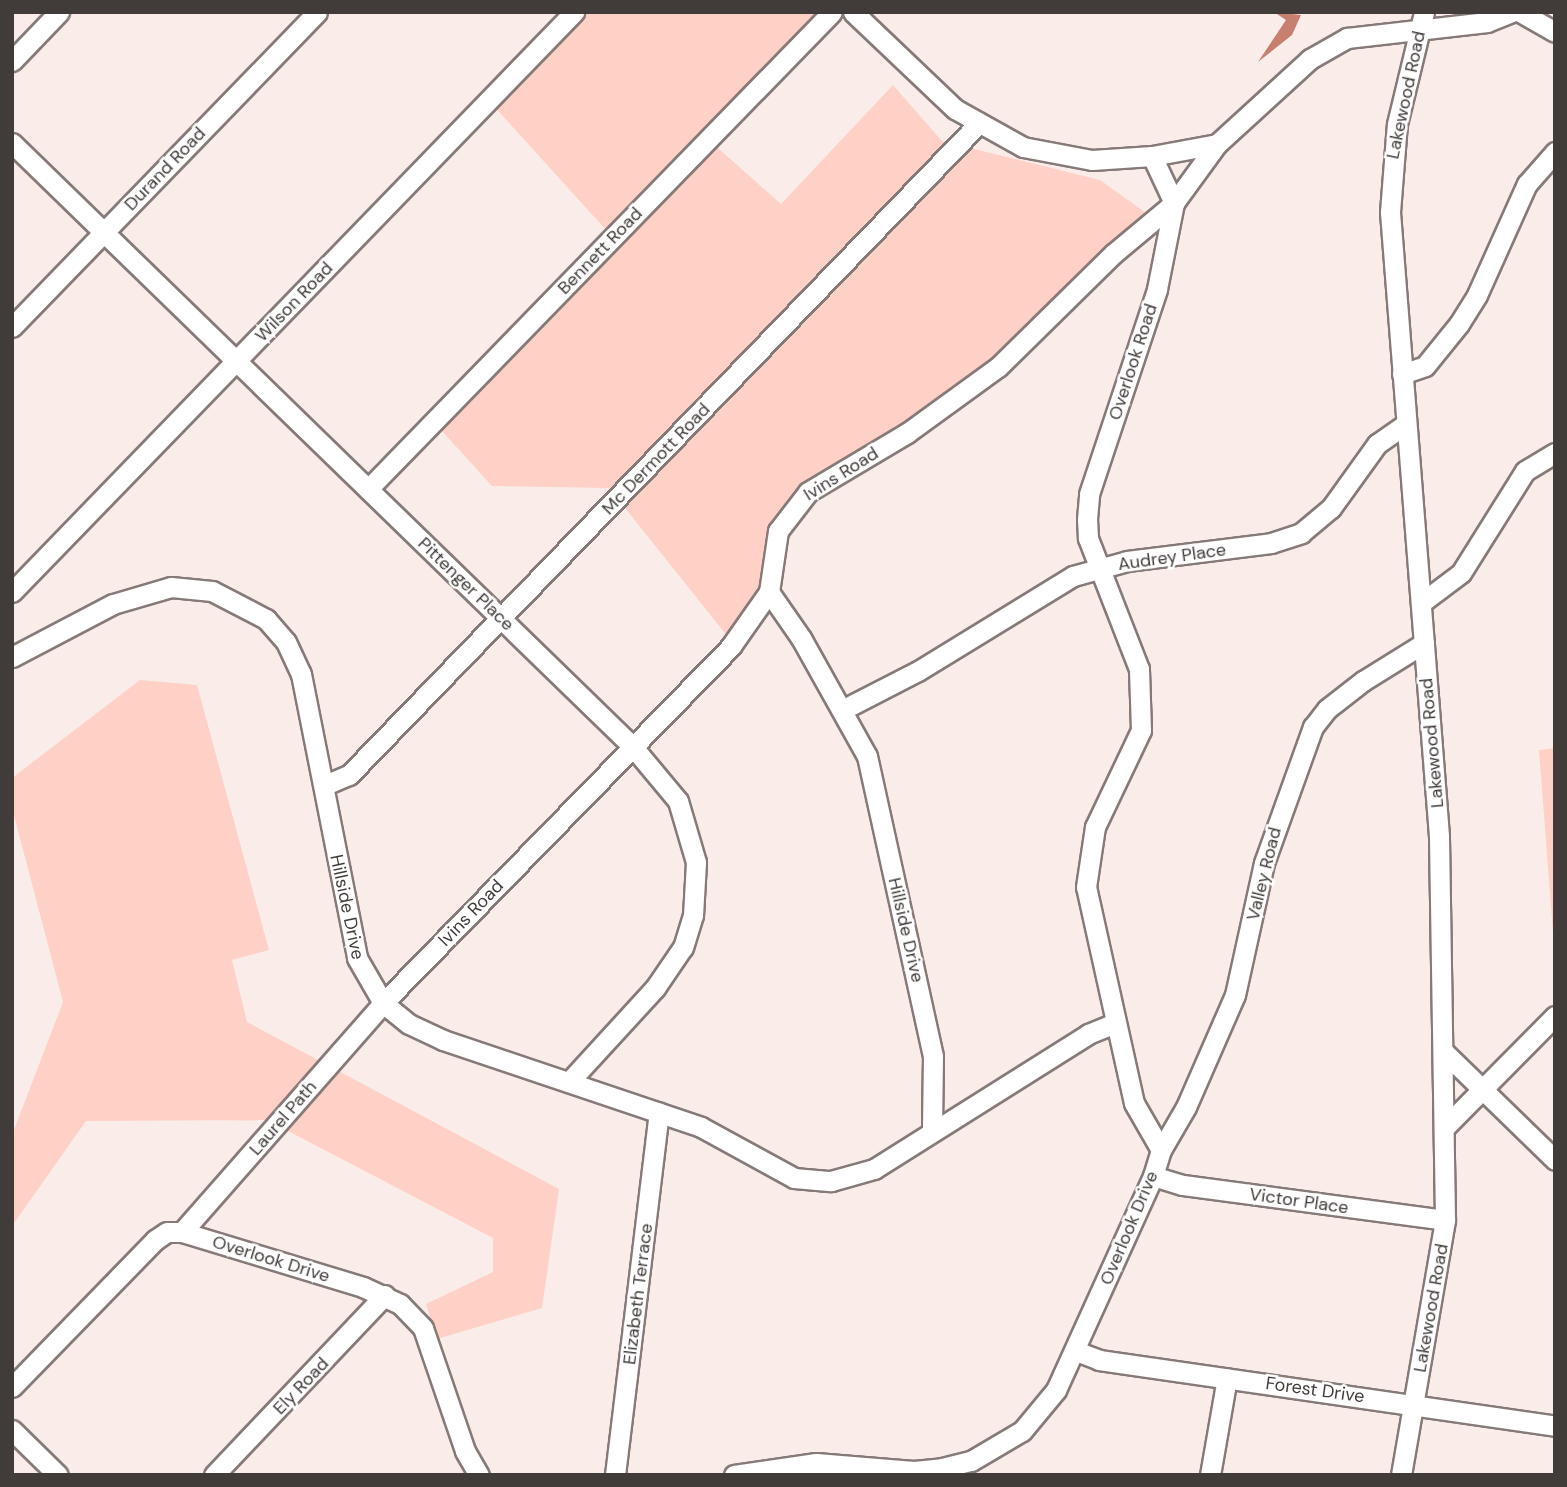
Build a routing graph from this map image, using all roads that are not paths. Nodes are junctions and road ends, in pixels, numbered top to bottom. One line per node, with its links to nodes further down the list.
1 (59, 12): 10 (street)
2 (317, 12): 17 (street, Durand Road)
3 (574, 12): 19 (street, Wilson Road)
4 (832, 12): 23 (street, Bennett Road)
5 (853, 12): 11 (street)
6 (1512, 12): 8 (street, Ivins Road)
7 (1520, 12): 9 (street)
8 (1422, 21): 13 (street, Ivins Road); 20 (street, Lakewood Road)
9 (1555, 32)
10 (12, 61)
11 (979, 123): 15 (street); 28 (street, Mc Dermott Road)
12 (12, 143): 17 (street, Pittenger Place)
13 (1217, 144): 15 (street); 16 (street, Ivins Road)
14 (1555, 152): 20 (street)
15 (1152, 156): 16 (street)
16 (1174, 203): 24 (street, Overlook Road); 26 (street, Ivins Road)
17 (104, 232): 18 (street, Durand Road); 19 (street, Pittenger Place)
18 (12, 327)
19 (236, 361): 23 (street, Pittenger Place); 25 (street, Wilson Road)
20 (1402, 374): 21 (street, Lakewood Road)
21 (1406, 424): 24 (street, Audrey Place); 27 (street, Lakewood Road)
22 (1555, 453): 27 (street)
23 (368, 489): 28 (street, Pittenger Place)
24 (1100, 569): 31 (street, Audrey Place); 36 (street, Overlook Drive)
25 (12, 592)
26 (769, 592): 31 (street, Hillside Drive); 32 (street, Ivins Road)
27 (1421, 603): 29 (street, Lakewood Road)
28 (501, 618): 32 (street, Pittenger Place); 33 (street, Mc Dermott Road)
29 (1424, 643): 37 (street, Lakewood Road); 43 (street, Valley Road)
30 (12, 657): 33 (street, Hillside Drive)
31 (842, 710): 42 (street, Hillside Drive)
32 (633, 747): 34 (street, Ivins Road); 38 (street, Pittenger Place)
33 (325, 785): 34 (street, Hillside Drive)
34 (383, 1003): 38 (street, Hillside Drive); 47 (street, Laurel Path)
35 (1555, 1016): 39 (street)
36 (1115, 1023): 42 (street, Hillside Drive); 43 (street, Overlook Drive)
37 (1444, 1052): 39 (street); 41 (street, Lakewood Road)
38 (569, 1082): 40 (street, Hillside Drive)
39 (1483, 1090): 41 (street); 44 (street)
40 (659, 1113): 42 (street, Hillside Drive); 59 (street, Elizabeth Terrace)
41 (1445, 1127): 46 (street, Lakewood Road)
42 (932, 1129)
43 (1161, 1150): 45 (street, Overlook Drive)
44 (1555, 1160)
45 (1153, 1176): 46 (street, Victor Place); 49 (street, Overlook Drive)
46 (1445, 1220): 52 (street, Lakewood Road)
47 (183, 1232): 48 (street, Overlook Drive); 51 (street)
48 (385, 1295): 56 (street, Overlook Drive); 58 (street, Ely Road)
49 (1076, 1351): 50 (street, Forest Drive); 55 (street, Overlook Drive)
50 (1227, 1378): 52 (street, Forest Drive); 61 (street)
51 (12, 1387)
52 (1414, 1404): 53 (street, Forest Drive); 62 (street, Lakewood Road)
53 (1555, 1426)
54 (12, 1430): 57 (street)
55 (855, 1471): 60 (street, Overlook Drive)
56 (476, 1473)
57 (58, 1475)
58 (214, 1475)
59 (615, 1475)
60 (734, 1475)
61 (1210, 1475)
62 (1401, 1475)

